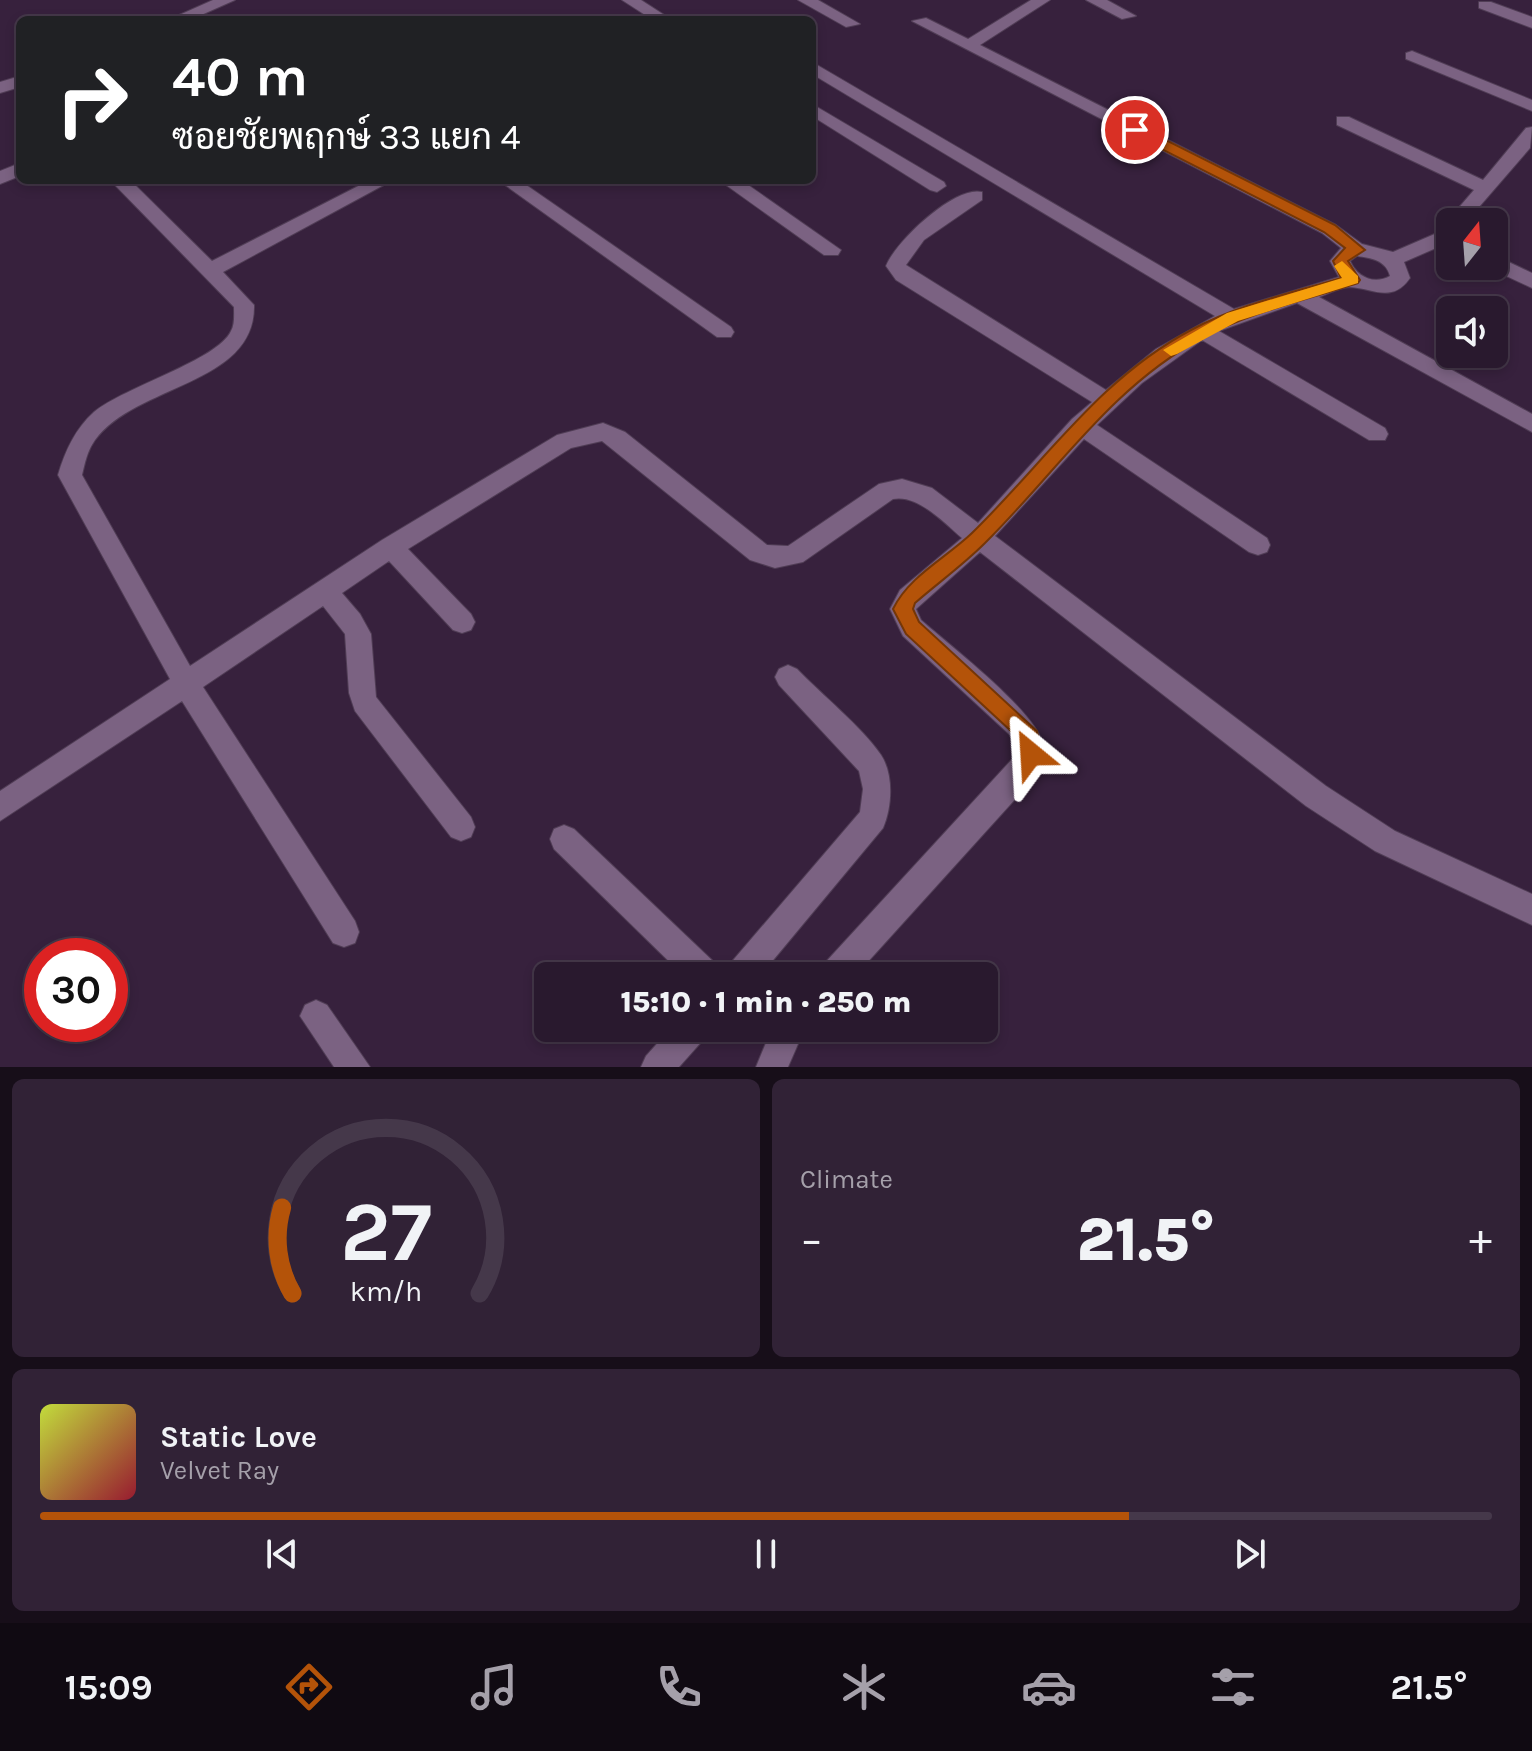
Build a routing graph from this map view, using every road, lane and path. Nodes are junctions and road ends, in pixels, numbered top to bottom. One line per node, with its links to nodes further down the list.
1 (227, 0): 7 (street)
2 (630, 0): 8 (street)
3 (806, 0): 12 (street)
4 (1042, 0): 13 (street)
5 (1094, 0): 9 (street)
6 (1485, 5): 11 (street)
7 (186, 16)
8 (657, 16)
9 (1128, 16)
10 (920, 21): 13 (street)
11 (1532, 23)
12 (852, 24)
13 (968, 46): 31 (street)
14 (1412, 56): 16 (street)
15 (816, 69): 38 (street)
16 (1532, 106)
17 (816, 111): 25 (street)
18 (1343, 121): 26 (street)
19 (1532, 132): 20 (street)
20 (1524, 162): 26 (street)
21 (123, 184): 34 (street)
22 (376, 184): 34 (street)
23 (513, 184): 40 (street)
24 (734, 184): 30 (street)
25 (937, 186)
26 (1484, 187): 28 (street)
27 (975, 196): 41 (street)
28 (1468, 208)
29 (1436, 239): 32 (street)
30 (831, 250)
31 (1357, 250): 32 (street); 35 (street)
32 (1392, 260): 35 (street)
33 (1508, 269): 36 (street)
34 (210, 270): 51 (street)
35 (1352, 280): 37 (street)
36 (1532, 281)
37 (1301, 296): 38 (street); 42 (street)
38 (1232, 317): 39 (street)
39 (1202, 331): 41 (street); 44 (street)
40 (724, 332)
41 (1107, 401): 43 (street)
42 (1532, 424)
43 (1080, 425): 45 (street); 46 (street)
44 (1377, 434)
45 (978, 538): 47 (street); 55 (street); 59 (street)
46 (1258, 545)
47 (391, 547): 48 (street); 49 (street)
48 (325, 591): 51 (street); 53 (street)
49 (462, 622)
50 (788, 677): 58 (street)
51 (186, 684): 52 (street); 56 (street)
52 (0, 807)
53 (461, 827)
54 (564, 839): 57 (street)
55 (1532, 910)
56 (344, 932)
57 (691, 962)
58 (752, 962)
59 (847, 962)
60 (316, 1016): 63 (street)
61 (680, 1042): 64 (street)
62 (782, 1042): 65 (street)
63 (354, 1067)
64 (657, 1067)
65 (772, 1067)

